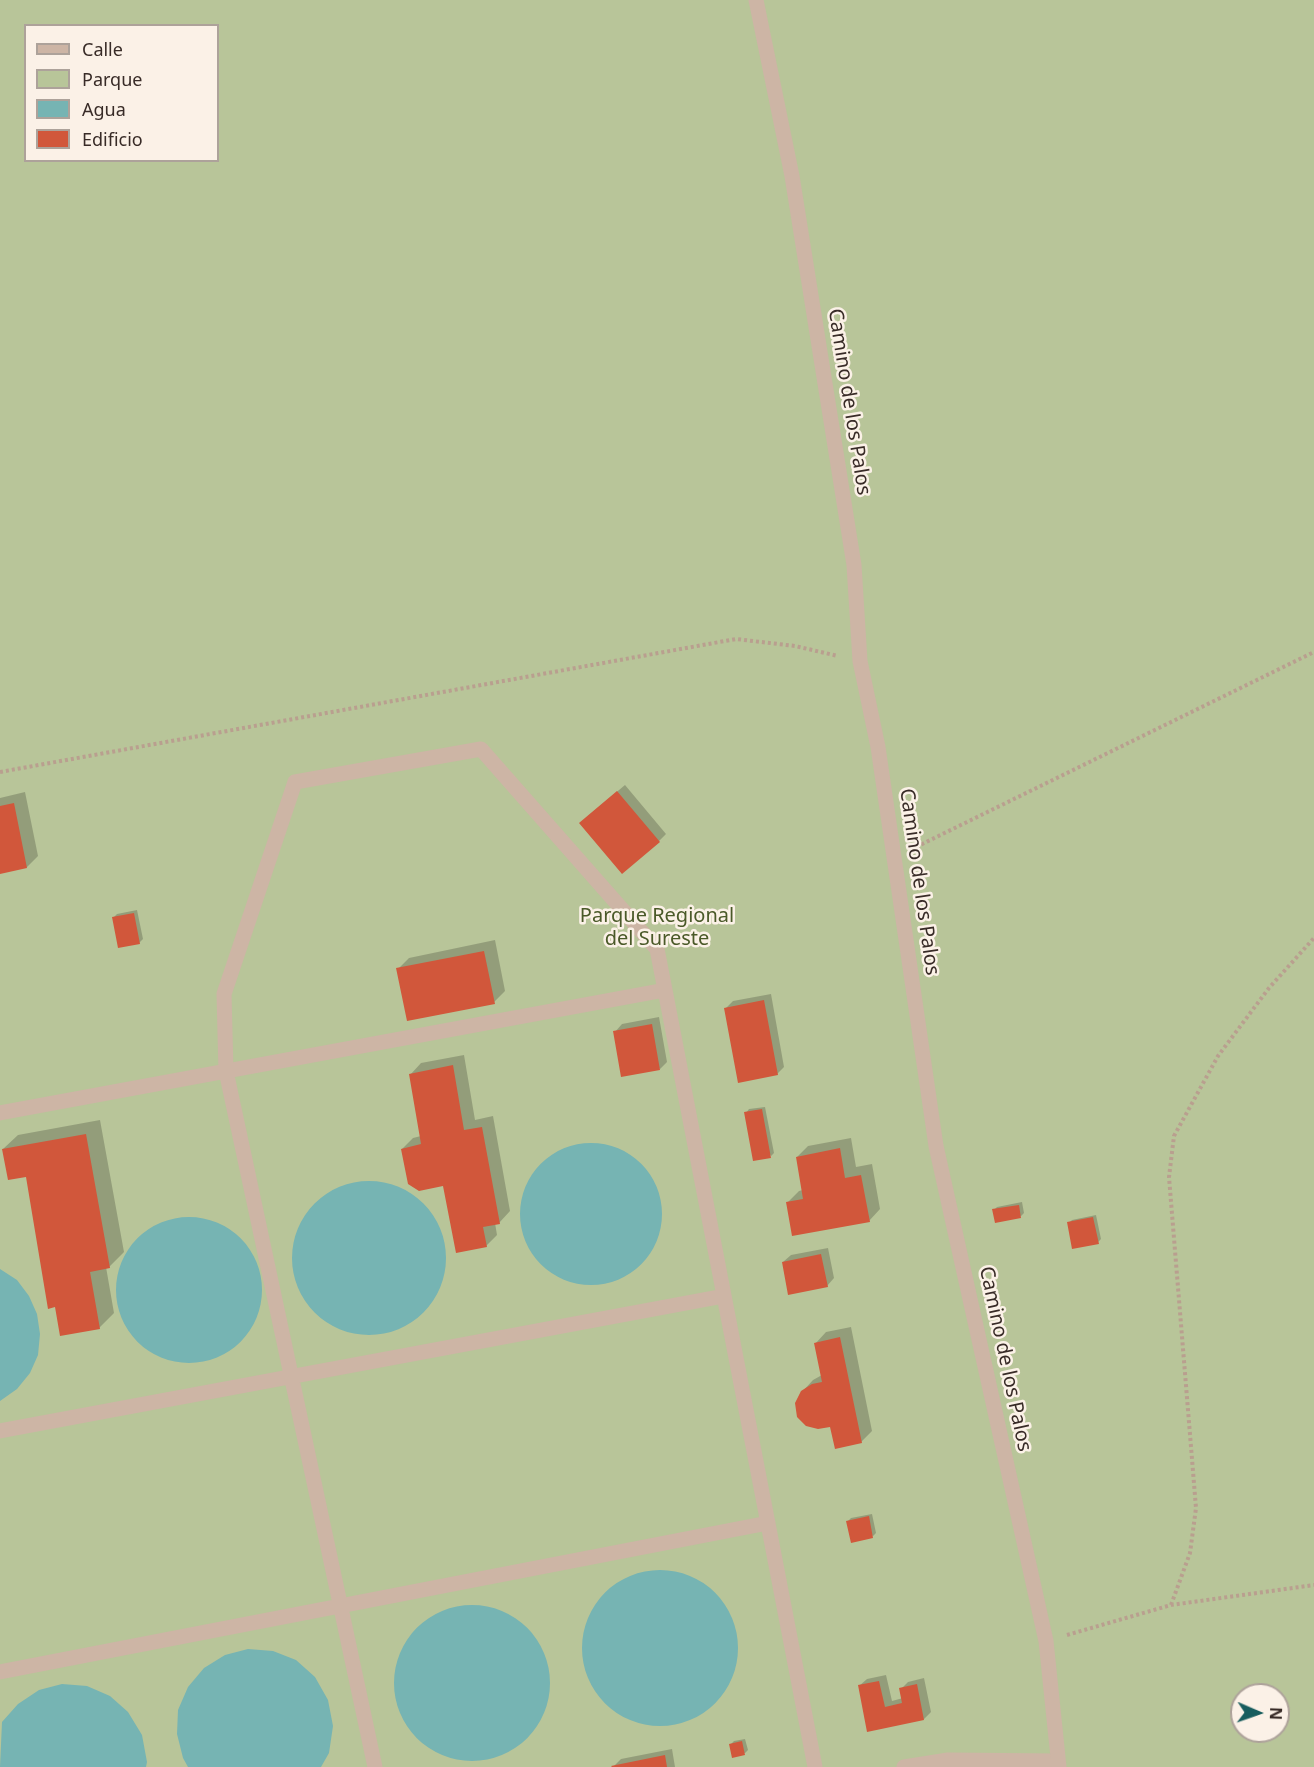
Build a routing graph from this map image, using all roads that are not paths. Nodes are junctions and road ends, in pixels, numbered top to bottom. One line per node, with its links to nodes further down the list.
1 (756, 0): 11 (street, Camino de los Palos)
2 (665, 990): 3 (street); 3 (street); 5 (street)
3 (226, 1071): 4 (street); 6 (street)
4 (0, 1113)
5 (724, 1296): 6 (street); 8 (street)
6 (292, 1376): 7 (street); 9 (street)
7 (0, 1431)
8 (768, 1523): 9 (street); 13 (street)
9 (341, 1605): 10 (street); 12 (street)
10 (0, 1672)
11 (1058, 1764): 14 (street)
12 (375, 1767)
13 (815, 1767)
14 (904, 1767)

